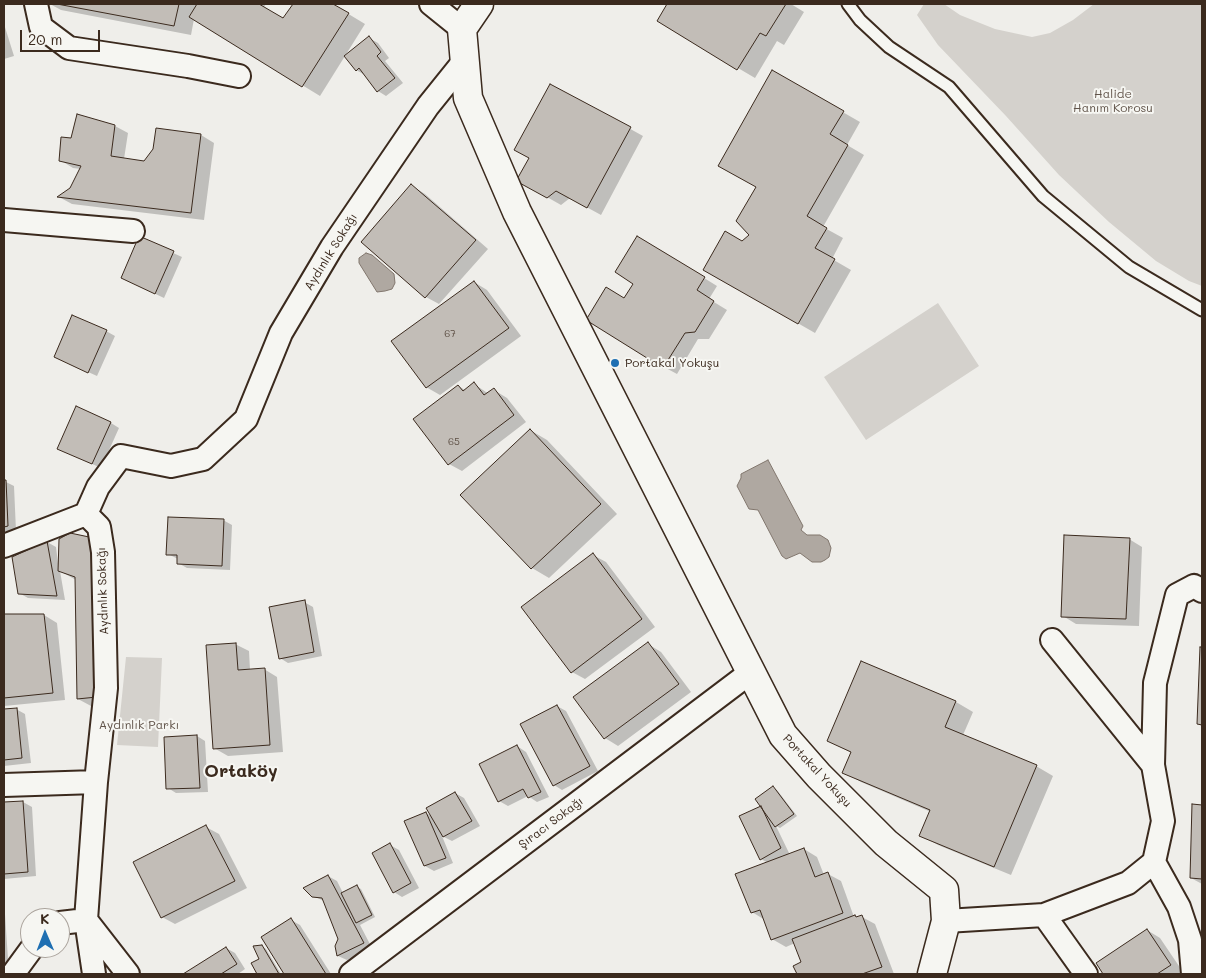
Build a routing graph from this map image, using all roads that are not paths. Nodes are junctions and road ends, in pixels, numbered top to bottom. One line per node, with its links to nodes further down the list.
1 (36, 4): 7 (street)
2 (431, 4): 5 (street)
3 (478, 4): 5 (main road)
4 (848, 4): 10 (lane)
5 (462, 29): 6 (main road, Portakal Yokuşu)
6 (465, 60): 11 (street, Aydınlık Sokağı); 15 (main road, Portakal Yokuşu)
7 (239, 76)
8 (4, 220): 9 (street)
9 (133, 231)
10 (1202, 310)
11 (86, 514): 12 (street); 17 (street, Aydınlık Sokağı)
12 (4, 546)
13 (1202, 591): 16 (street)
14 (1052, 640): 16 (street)
15 (751, 672): 22 (main road, Portakal Yokuşu); 28 (street, Şıracı Sokağı)
16 (1153, 765): 19 (street)
17 (96, 782): 18 (street); 21 (street, Aydınlık Sokağı)
18 (4, 785)
19 (1154, 862): 20 (street); 31 (street)
20 (1044, 915): 22 (street); 30 (street)
21 (86, 920): 23 (street); 26 (street, Aydınlık Sokağı); 27 (street)
22 (946, 921): 29 (main road, Portakal Yokuşu)
23 (70, 922)
24 (25, 958): 25 (street)
25 (13, 974)
26 (94, 974)
27 (128, 974)
28 (351, 974)
29 (932, 974)
30 (1086, 974)
31 (1194, 974)

